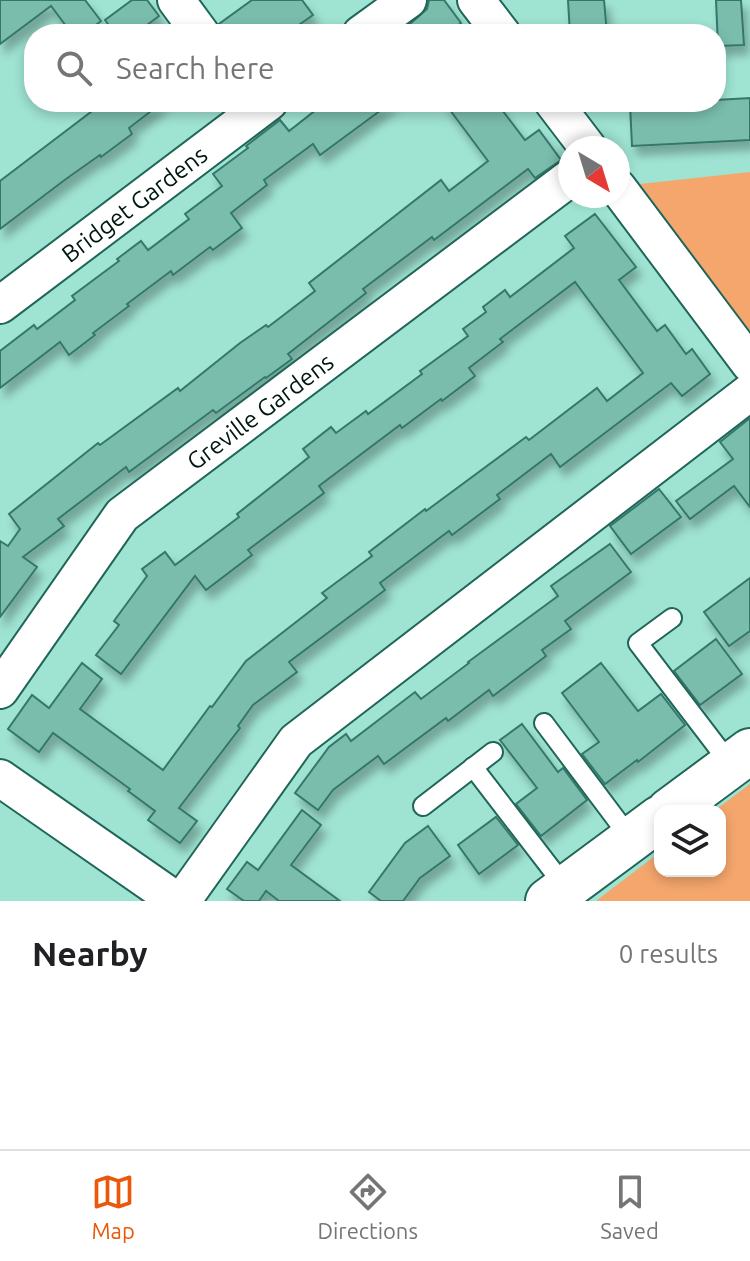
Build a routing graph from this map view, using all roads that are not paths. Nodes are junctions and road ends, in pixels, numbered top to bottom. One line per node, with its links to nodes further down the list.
1 (176, 0): 4 (street)
2 (408, 0): 5 (street)
3 (476, 0): 6 (street)
4 (194, 24)
5 (375, 24)
6 (494, 24)
7 (250, 112): 12 (street, Bridget Gardens)
8 (561, 112): 9 (street)
9 (579, 136)
10 (558, 187): 16 (street, Greville Gardens)
11 (630, 204): 13 (street)
12 (0, 305)
13 (750, 364)
14 (750, 392): 26 (street)
15 (672, 618): 19 (lane)
16 (0, 690)
17 (544, 723): 24 (lane)
18 (493, 752): 20 (lane)
19 (740, 758): 22 (street)
20 (473, 767): 23 (lane); 25 (lane)
21 (0, 778): 26 (street)
22 (677, 805)
23 (423, 806)
24 (645, 829): 25 (street)
25 (557, 894)
26 (179, 901)

